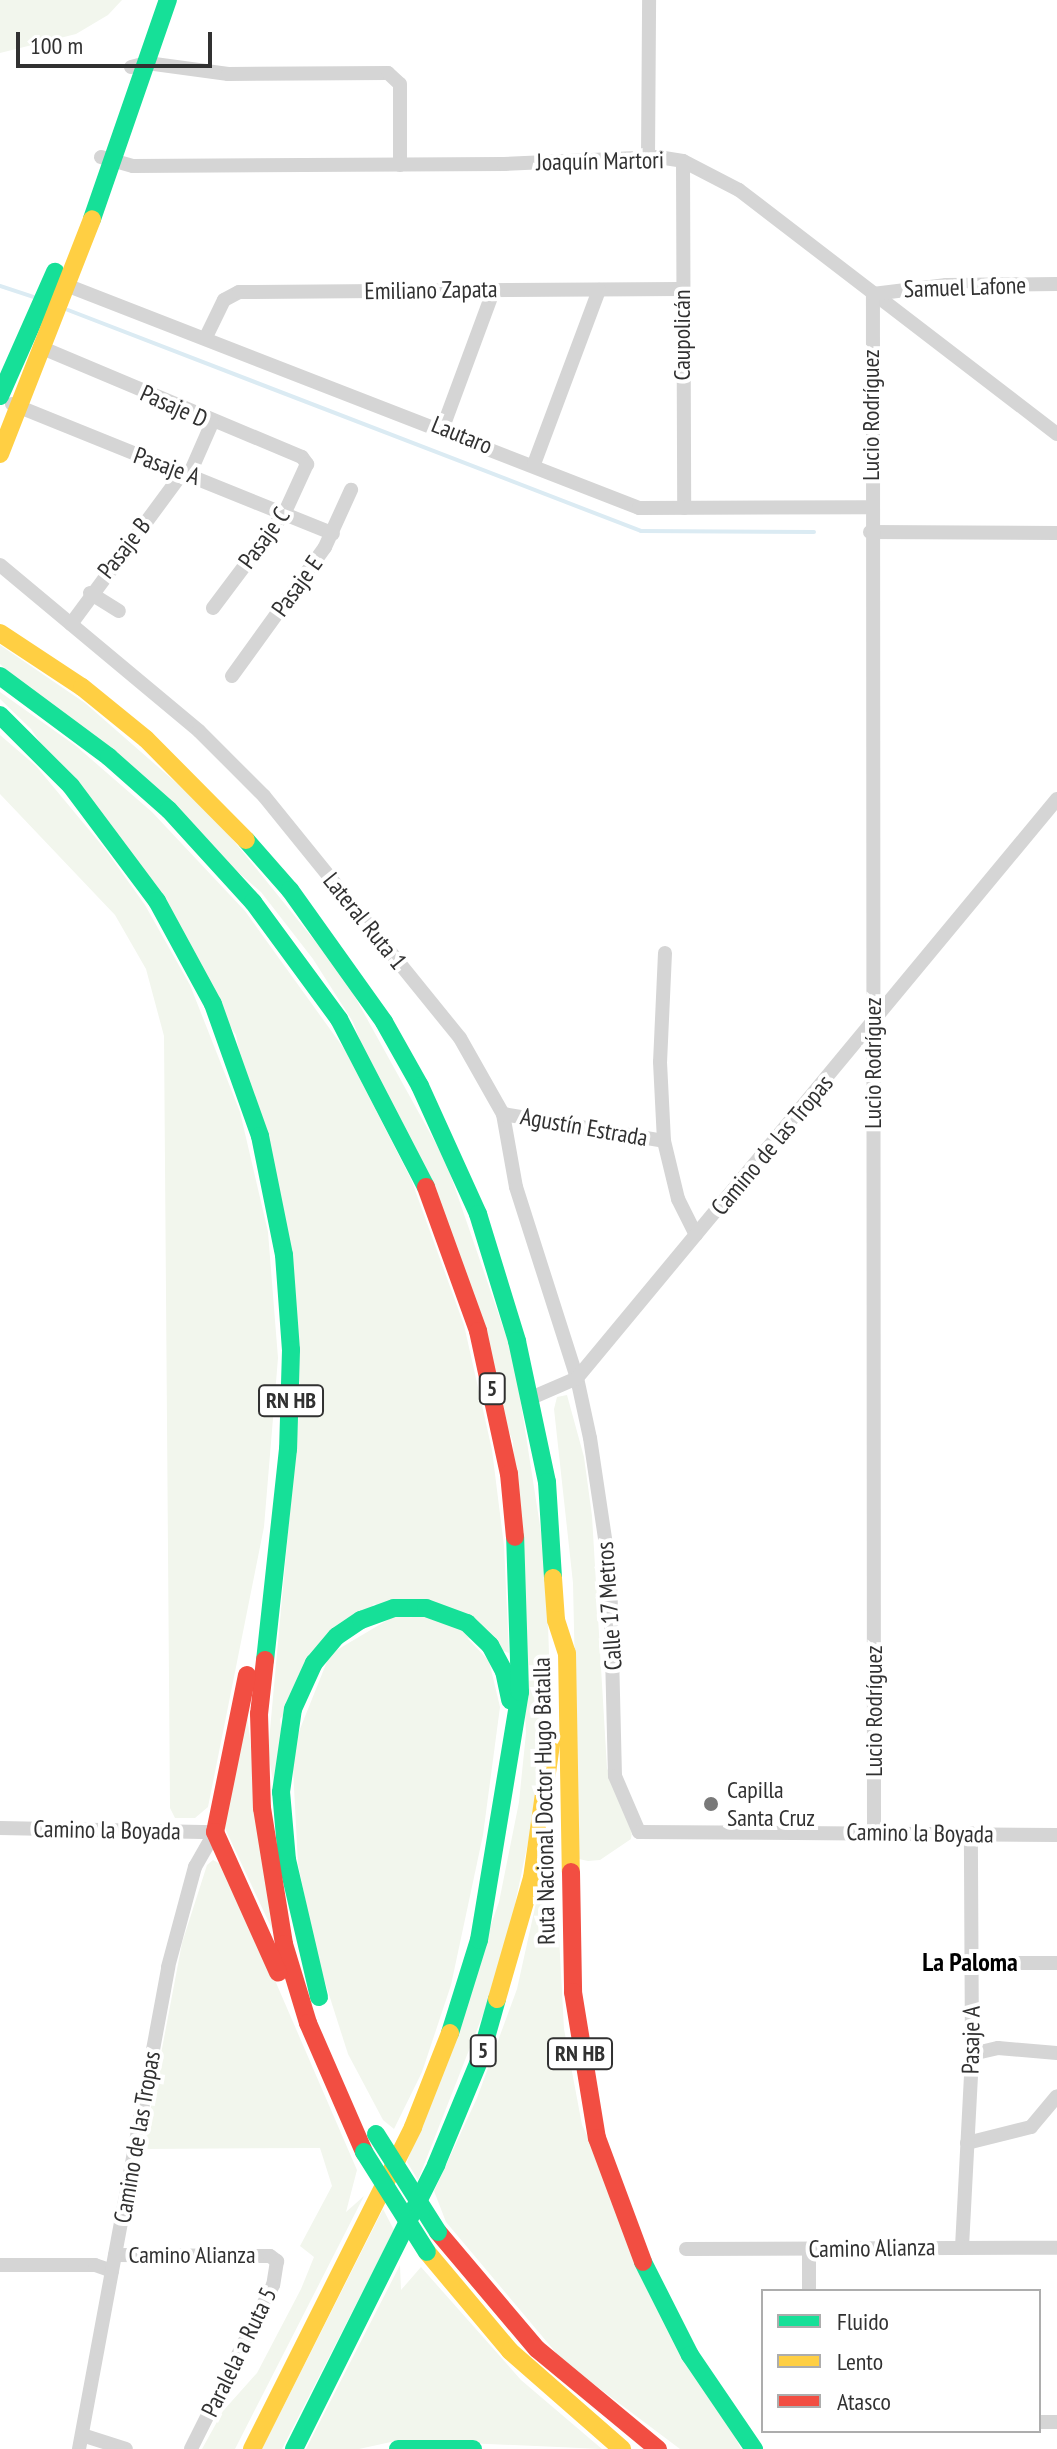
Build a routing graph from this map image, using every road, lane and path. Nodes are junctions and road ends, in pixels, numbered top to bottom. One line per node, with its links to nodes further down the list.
1 (153, 0): 4 (main road)
2 (168, 0): 4 (main road)
3 (649, 0): 5 (street)
4 (139, 65): 6 (main road); 8 (street)
5 (648, 158): 7 (street, Joaquín Martori); 8 (street, Joaquín Martori)
6 (108, 160): 8 (street, Joaquín Martori); 10 (main road); 17 (main road)
7 (683, 161): 12 (street, Caupolicán); 14 (street, Joaquín Martori)
8 (400, 165)
9 (1057, 284): 14 (street, Samuel Lafone)
10 (66, 285): 15 (street, Lautaro); 16 (main road)
11 (494, 289): 13 (street, Emiliano Zapata); 15 (street, Emiliano Zapata); 19 (street)
12 (681, 289): 13 (street, Emiliano Zapata); 27 (street, Caupolicán)
13 (599, 290): 23 (street)
14 (873, 294): 20 (street, Joaquín Martori); 26 (street, Lucio Rodríguez)
15 (206, 337): 19 (street, Lautaro)
16 (40, 347): 17 (main road); 18 (street, Pasaje D)
17 (5, 400): 21 (main road); 24 (street, Pasaje A)
18 (212, 423): 22 (street, Pasaje D); 24 (street, Pasaje B)
19 (443, 427): 23 (street, Lautaro)
20 (1057, 434)
21 (0, 454)
22 (307, 464): 28 (street, Pasaje C)
23 (534, 464): 27 (street, Lautaro)
24 (185, 474): 28 (street, Pasaje A); 33 (street, Pasaje B)
25 (351, 490): 31 (street, Pasaje E)
26 (871, 507): 27 (street, Lautaro); 29 (street, Lucio Rodríguez)
27 (684, 508)
28 (285, 512): 31 (street, Pasaje A); 34 (street, Pasaje C)
29 (870, 532): 30 (street); 43 (street, Lucio Rodríguez)
30 (1057, 533)
31 (333, 534): 39 (street, Pasaje E)
32 (0, 565): 36 (street, Lateral Ruta 1)
33 (90, 593): 35 (street); 36 (street, Pasaje B)
34 (213, 608)
35 (119, 611)
36 (71, 624): 44 (street, Lateral Ruta 1)
37 (1, 632): 48 (main road, Ruta Nacional Doctor Hugo Batalla / RN HB)
38 (0, 676): 51 (main road, 5)
39 (232, 676)
40 (0, 715): 49 (main road, RN HB)
41 (1057, 799): 43 (street, Camino de las Tropas)
42 (665, 953): 45 (street)
43 (873, 1024): 46 (street, Camino de las Tropas); 55 (street, Lucio Rodríguez)
44 (503, 1114): 45 (street, Agustín Estrada); 47 (street, Lateral Ruta 1)
45 (664, 1141): 46 (street)
46 (696, 1235): 47 (street, Camino de las Tropas)
47 (577, 1378): 48 (street, Camino de las Tropas); 54 (street, Calle 17 Metros)
48 (531, 1398): 50 (main road, Ruta Nacional Doctor Hugo Batalla / RN HB)
49 (267, 1610): 53 (main road); 60 (main road, RN HB)
50 (556, 1620): 78 (main road, 5); 83 (main road, Ruta Nacional Doctor Hugo Batalla / RN HB)
51 (511, 1747): 77 (main road, 5); 82 (main road, bridge)
52 (0, 1828): 53 (street, Camino la Boyada)
53 (215, 1832): 60 (main road); 69 (street, Camino de las Tropas)
54 (639, 1832): 55 (street, Camino la Boyada)
55 (874, 1832): 56 (street, Camino la Boyada)
56 (971, 1833): 57 (street, Camino la Boyada); 58 (street, Pasaje A)
57 (1057, 1835)
58 (972, 1963): 59 (street); 62 (street, Pasaje A)
59 (1057, 1963)
60 (308, 2023): 81 (main road, RN HB, bridge)
61 (1057, 2053): 62 (street)
62 (972, 2054): 64 (street, Pasaje A)
63 (1057, 2096): 64 (street)
64 (967, 2143): 65 (street, Pasaje A)
65 (962, 2247): 66 (street, Camino Alianza); 68 (street, Camino Alianza)
66 (1057, 2248)
67 (686, 2249): 68 (street, Camino Alianza)
68 (809, 2249): 73 (street)
69 (115, 2255): 70 (street, Camino Alianza); 72 (street, Camino de las Tropas)
70 (270, 2256): 76 (street, Paralela a Ruta 5)
71 (0, 2265): 72 (street, Camino Alianza)
72 (112, 2271): 74 (street, Camino de las Tropas)
73 (809, 2289)
74 (80, 2442): 75 (street)
75 (126, 2449)
76 (191, 2449)
77 (252, 2449)
78 (294, 2449)
79 (398, 2449): 80 (main road)
80 (473, 2449)
81 (622, 2449)
82 (658, 2449)
83 (754, 2449)

